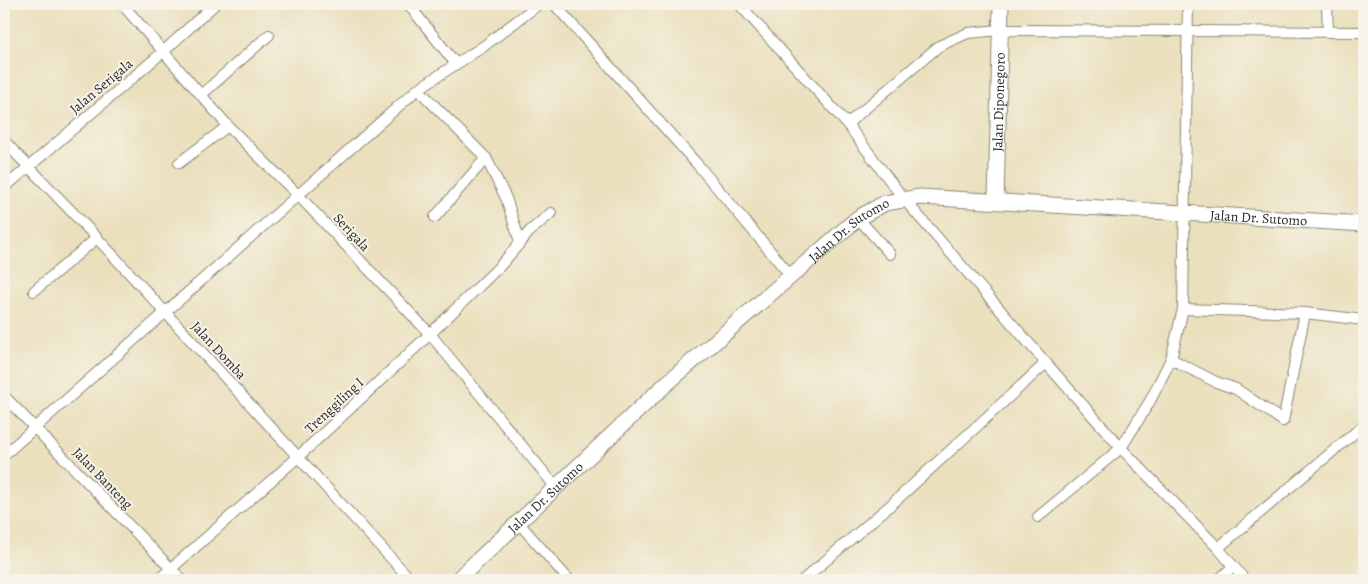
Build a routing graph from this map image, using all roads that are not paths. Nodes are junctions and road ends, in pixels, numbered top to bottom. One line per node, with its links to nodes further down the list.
1 (122, 4): 15 (street, Serigala)
2 (215, 4): 15 (street, Jalan Serigala)
3 (408, 4): 16 (street)
4 (539, 4): 16 (street)
5 (554, 4): 37 (street)
6 (739, 4): 19 (street)
7 (1001, 4): 10 (street, Jalan Diponegoro)
8 (1188, 4): 11 (street)
9 (1327, 4): 12 (street)
10 (998, 30): 11 (street); 19 (street); 28 (street, Jalan Diponegoro)
11 (1188, 31): 12 (street); 30 (street)
12 (1328, 32): 13 (street)
13 (1364, 32)
14 (269, 35): 18 (street)
15 (164, 51): 18 (street, Serigala); 24 (street, Jalan Serigala)
16 (456, 64): 17 (street)
17 (418, 89): 22 (street); 26 (street)
18 (201, 94): 20 (street, Serigala)
19 (847, 124): 27 (street)
20 (228, 126): 23 (street); 26 (street, Serigala)
21 (4, 142): 24 (street, Jalan Domba)
22 (486, 158): 31 (street); 35 (street)
23 (179, 163)
24 (27, 168): 25 (street, Jalan Serigala); 34 (street, Jalan Domba)
25 (4, 188)
26 (298, 196): 40 (street); 43 (street, Serigala)
27 (903, 198): 28 (street, Jalan Dr. Sutomo); 32 (street, Jalan Dr. Sutomo); 45 (street)
28 (996, 202): 30 (street, Jalan Dr. Sutomo)
29 (552, 212): 35 (street, Trenggiling I)
30 (1183, 214): 33 (street, Jalan Dr. Sutomo); 39 (street)
31 (435, 217)
32 (858, 218): 36 (street); 37 (street, Jalan Dr. Sutomo)
33 (1364, 224)
34 (97, 238): 38 (street); 40 (street, Jalan Domba)
35 (520, 242): 43 (street, Trenggiling I)
36 (890, 254)
37 (791, 276): 52 (street, Jalan Dr. Sutomo)
38 (34, 291)
39 (1183, 309): 41 (street); 44 (street)
40 (164, 311): 48 (street); 51 (street, Jalan Domba)
41 (1305, 313): 42 (street); 44 (street)
42 (1364, 320)
43 (430, 334): 51 (street, Trenggiling I); 52 (street, Serigala)
44 (1171, 359): 49 (street)
45 (1046, 363): 49 (street); 63 (street)
46 (4, 396): 48 (street, Jalan Banteng)
47 (1364, 424): 55 (street)
48 (35, 428): 50 (street); 57 (street, Jalan Banteng)
49 (1121, 448): 53 (street); 55 (street)
50 (4, 454)
51 (298, 458): 57 (street, Trenggiling I); 60 (street, Jalan Domba)
52 (555, 486): 54 (street, Jalan Dr. Sutomo)
53 (1038, 517)
54 (518, 522): 61 (street, Jalan Dr. Sutomo); 62 (street)
55 (1218, 548): 56 (street)
56 (1234, 567): 64 (street); 65 (street)
57 (171, 568): 58 (street, Trenggiling I); 59 (street, Jalan Banteng)
58 (158, 580)
59 (182, 580)
60 (411, 580)
61 (458, 580)
62 (569, 580)
63 (803, 580)
64 (1218, 580)
65 (1245, 580)

